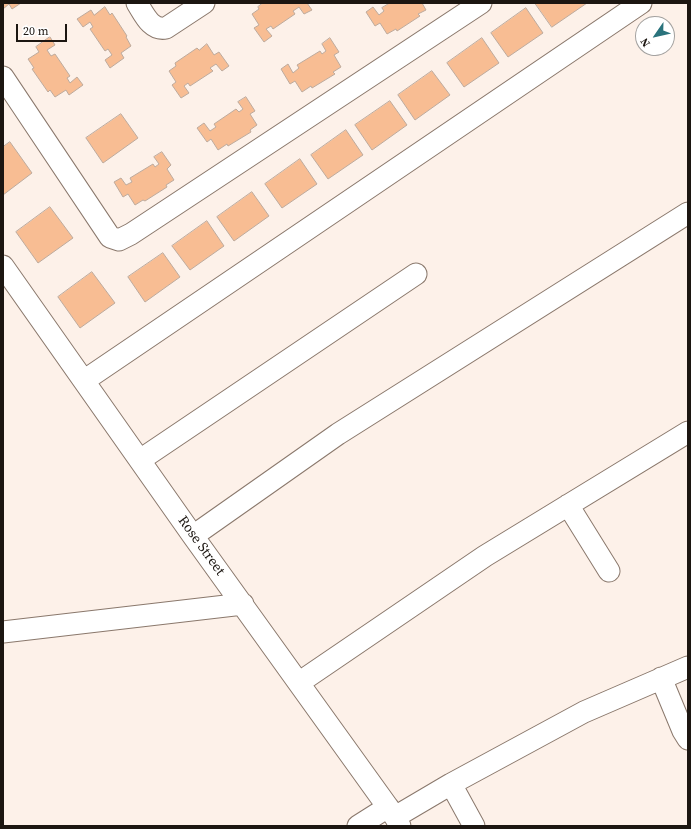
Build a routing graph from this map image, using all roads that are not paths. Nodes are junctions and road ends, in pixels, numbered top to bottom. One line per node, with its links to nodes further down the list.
1 (137, 3): 2 (street)
2 (204, 3)
3 (640, 3): 9 (street)
4 (474, 5): 5 (street)
5 (3, 77)
6 (688, 213): 13 (street)
7 (3, 266): 9 (street, Rose Street)
8 (416, 274): 11 (street)
9 (84, 380): 11 (street, Rose Street)
10 (688, 432): 12 (street)
11 (140, 460): 13 (street, Rose Street)
12 (568, 505): 14 (street); 19 (street)
13 (193, 536): 15 (street, Rose Street)
14 (609, 571)
15 (243, 604): 16 (street); 19 (street, Rose Street)
16 (3, 632)
17 (688, 667): 18 (street)
18 (661, 678): 20 (street); 21 (street)
19 (300, 682): 22 (street, Rose Street)
20 (688, 738)
21 (451, 784): 22 (street); 24 (street)
22 (394, 816): 23 (street)
23 (358, 826)
24 (474, 826)

